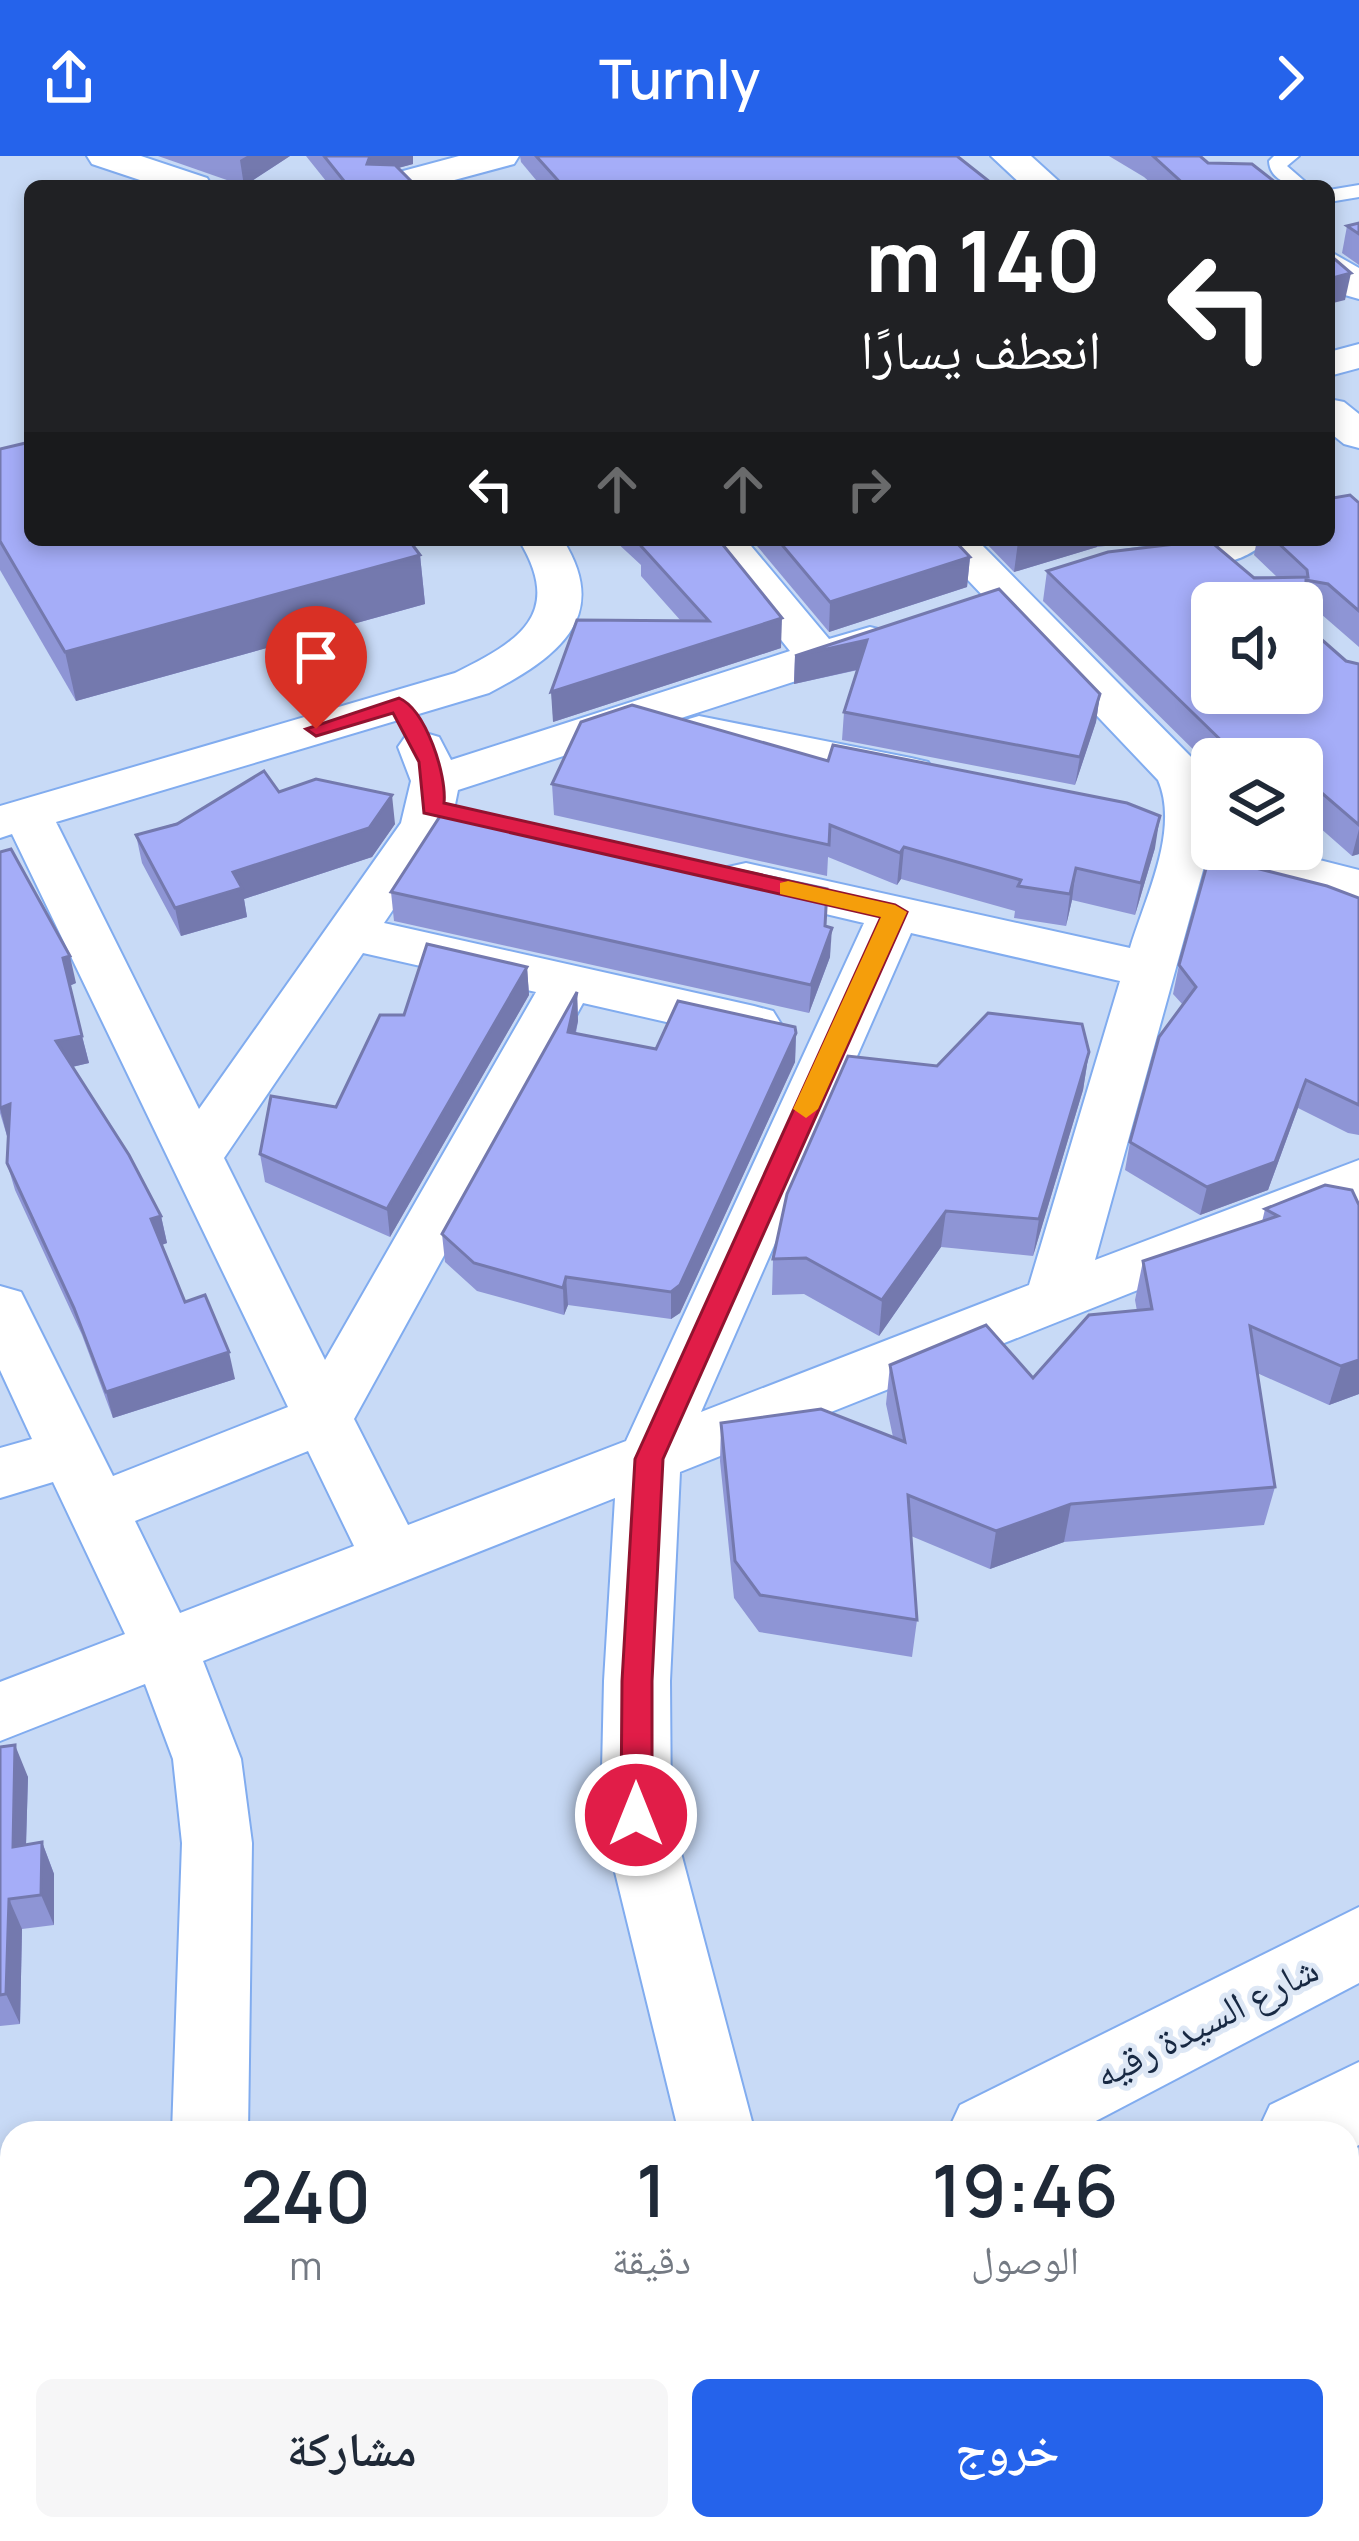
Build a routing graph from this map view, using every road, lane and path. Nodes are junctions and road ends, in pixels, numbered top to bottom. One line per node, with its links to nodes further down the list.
1 (105, 156): 5 (street)
2 (501, 156): 6 (street)
3 (1009, 156): 7 (street)
4 (1290, 156): 8 (lane)
5 (176, 180)
6 (412, 180)
7 (1039, 180)
8 (1293, 180)
9 (1335, 268): 10 (street)
10 (1359, 286)
11 (1335, 416): 12 (street)
12 (1359, 435)
13 (544, 546): 20 (street)
14 (728, 546): 19 (street)
15 (958, 546): 23 (street)
16 (1235, 556): 17 (street)
17 (1098, 564)
18 (903, 630): 19 (street)
19 (820, 658): 21 (street)
20 (399, 705): 24 (street); 26 (street)
21 (631, 718): 22 (street); 24 (street)
22 (955, 782)
23 (1191, 798)
24 (449, 802): 33 (street)
25 (1135, 817): 27 (street)
26 (14, 818): 37 (street)
27 (1191, 839)
28 (1193, 870): 34 (street)
29 (1300, 870): 31 (street)
30 (710, 871): 32 (street)
31 (1359, 886)
32 (895, 912): 34 (street); 36 (street)
33 (350, 933): 35 (street); 37 (street)
34 (1149, 970): 39 (street)
35 (568, 982): 36 (street); 41 (street)
36 (836, 1042): 42 (street)
37 (195, 1157): 41 (street)
38 (1359, 1180): 39 (street)
39 (1054, 1300): 42 (street)
40 (0, 1308): 44 (street)
41 (323, 1419): 44 (street); 45 (street)
42 (649, 1459): 45 (street); 51 (street)
43 (0, 1474): 44 (street)
44 (84, 1481): 46 (street)
45 (393, 1560): 46 (street)
46 (165, 1649): 47 (street); 50 (street)
47 (0, 1712)
48 (1359, 1943): 52 (street, شارع السيدة رقيه)
49 (1359, 2101): 53 (street)
50 (210, 2121)
51 (714, 2121)
52 (1011, 2121)
53 (1322, 2121)

